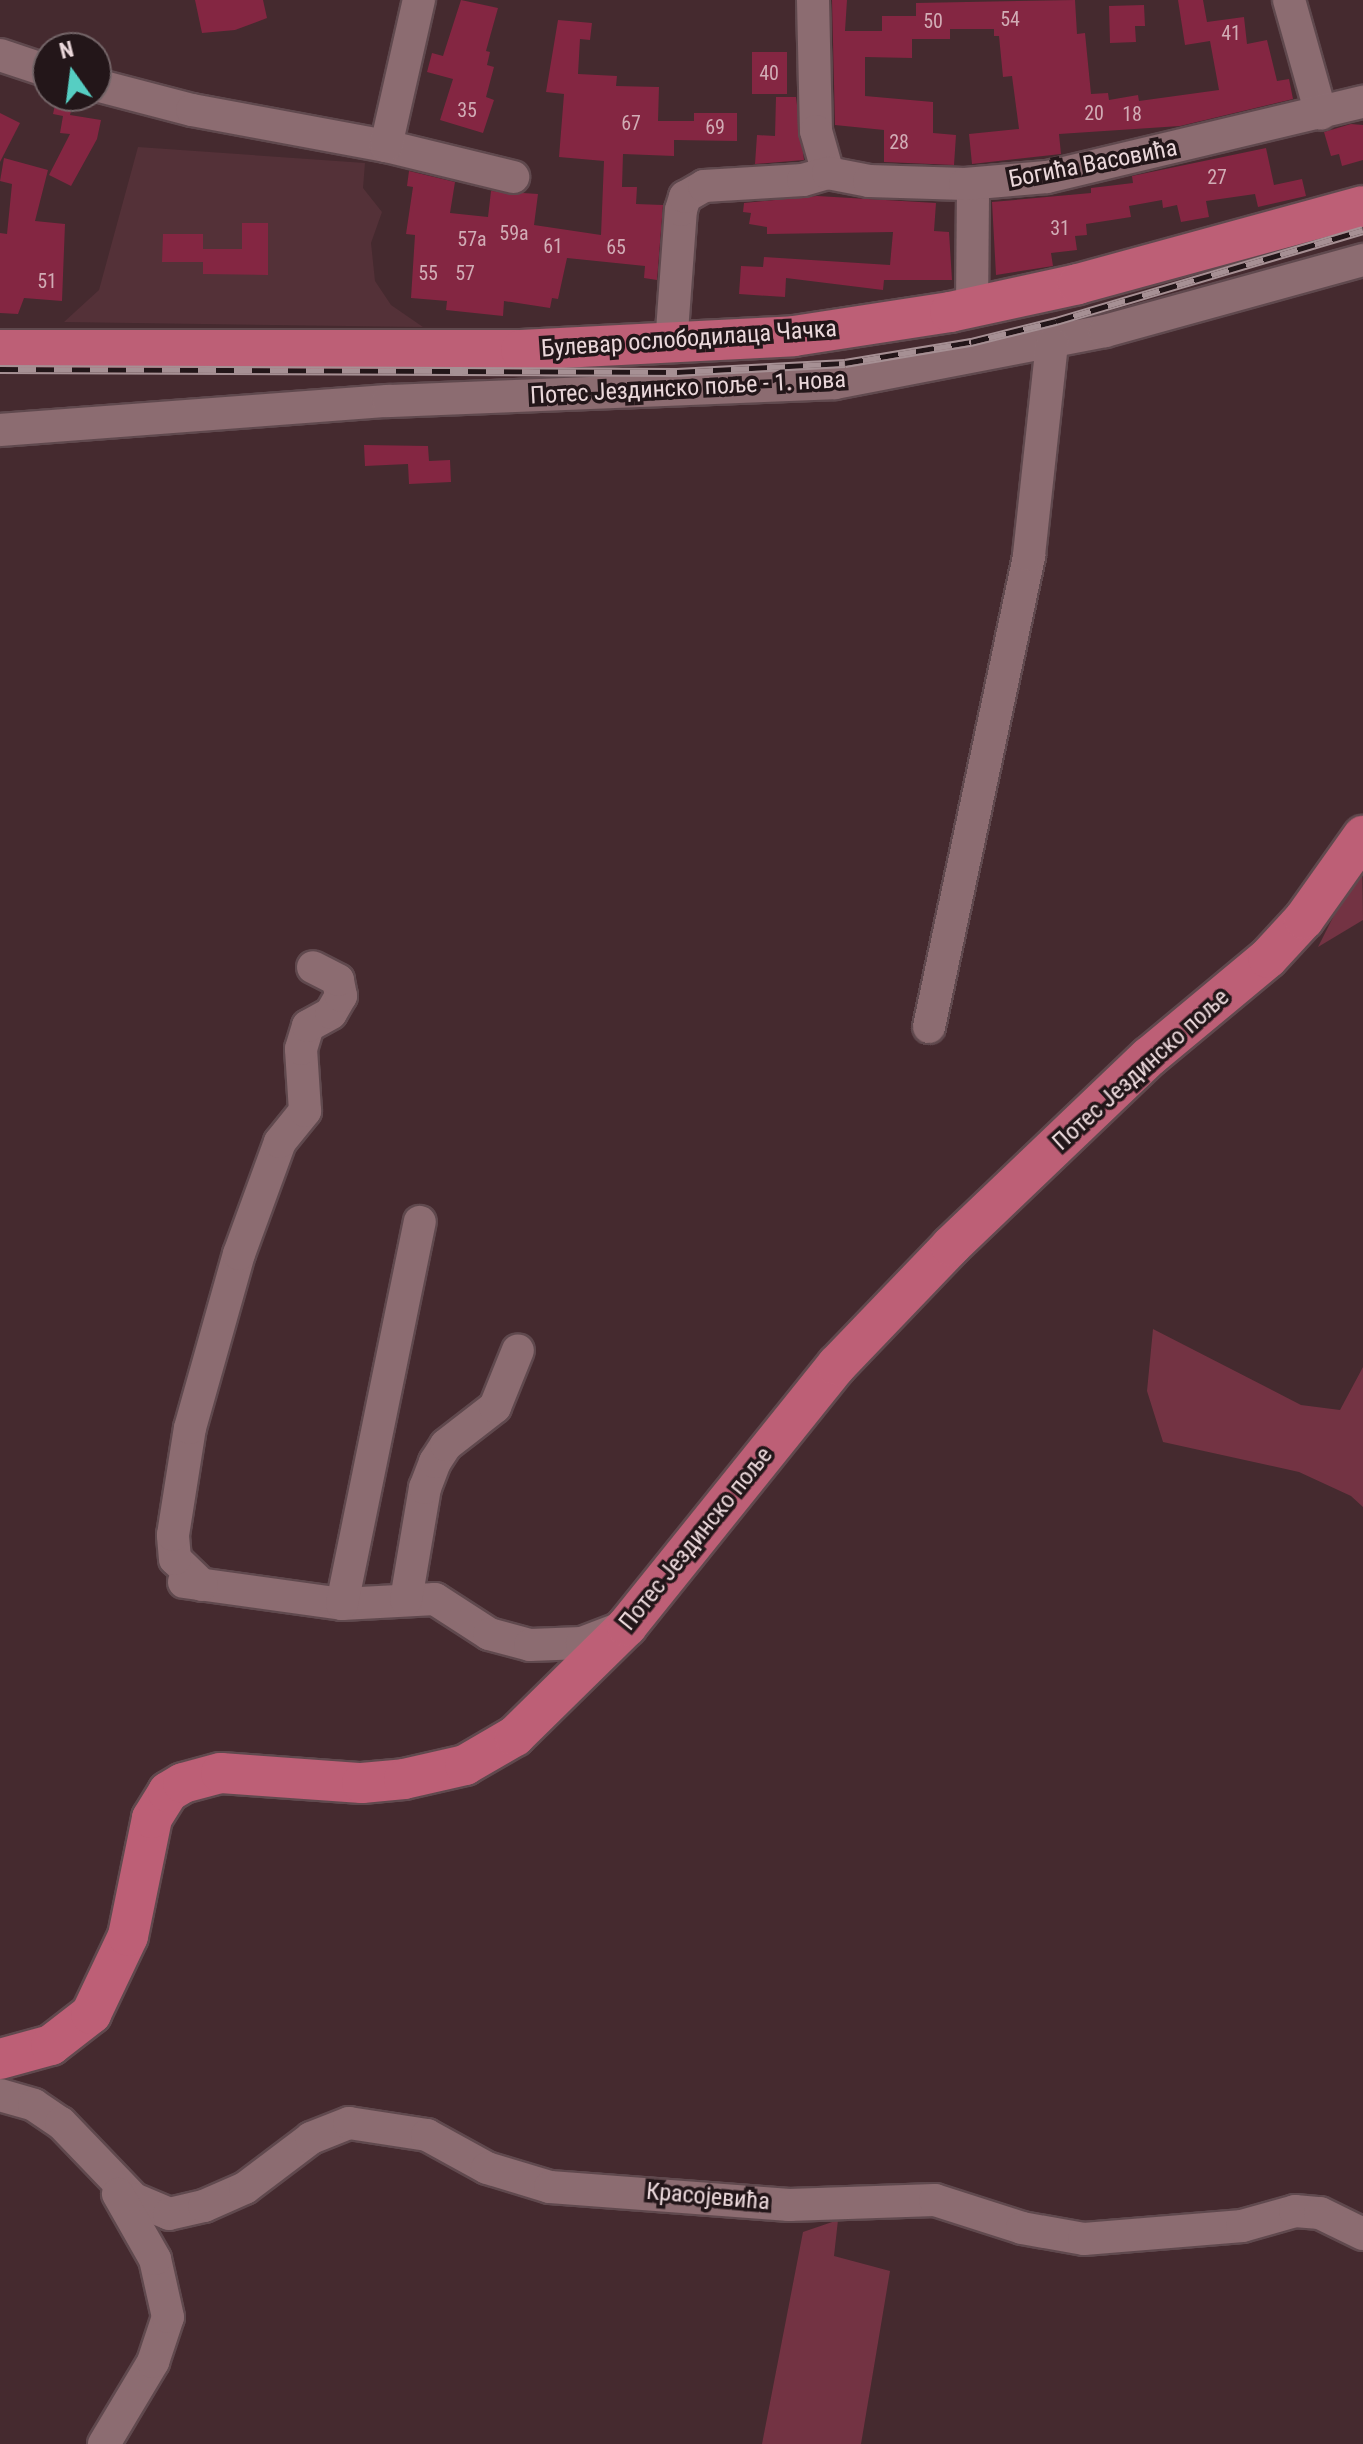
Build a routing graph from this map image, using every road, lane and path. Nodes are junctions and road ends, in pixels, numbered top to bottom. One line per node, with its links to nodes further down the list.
1 (419, 0): 9 (street)
2 (813, 0): 10 (street)
3 (1289, 0): 8 (street)
4 (1, 55): 5 (street)
5 (32, 66)
6 (112, 89): 9 (street)
7 (1363, 102): 8 (street, Богића Васовића)
8 (1321, 114): 12 (street, Богића Васовића)
9 (386, 146): 11 (street)
10 (828, 173): 12 (street, Богића Васовића); 17 (street, Богића Васовића)
11 (513, 177)
12 (973, 184): 15 (street)
13 (1363, 206): 15 (main road, Булевар ослободилаца Чачка)
14 (1363, 260): 16 (street, Потес Јездинско поље - 1. нова)
15 (972, 307): 17 (main road, Булевар ослободилаца Чачка)
16 (1052, 343): 19 (street, Потес Јездинско поље - 1. нова); 22 (street)
17 (671, 345): 18 (main road, Булевар ослободилаца Чачка)
18 (0, 350)
19 (0, 430)
20 (1363, 836): 27 (main road, Потес Јездинско поље)
21 (313, 967): 26 (street)
22 (929, 1027)
23 (420, 1222): 26 (street)
24 (518, 1350): 25 (street)
25 (406, 1600): 26 (street); 27 (street)
26 (342, 1604)
27 (627, 1626): 28 (main road, Потес Јездинско поље)
28 (0, 2059)
29 (0, 2095): 30 (street)
30 (96, 2162): 31 (street, Красојевића); 32 (street)
31 (1363, 2234)
32 (104, 2444)

